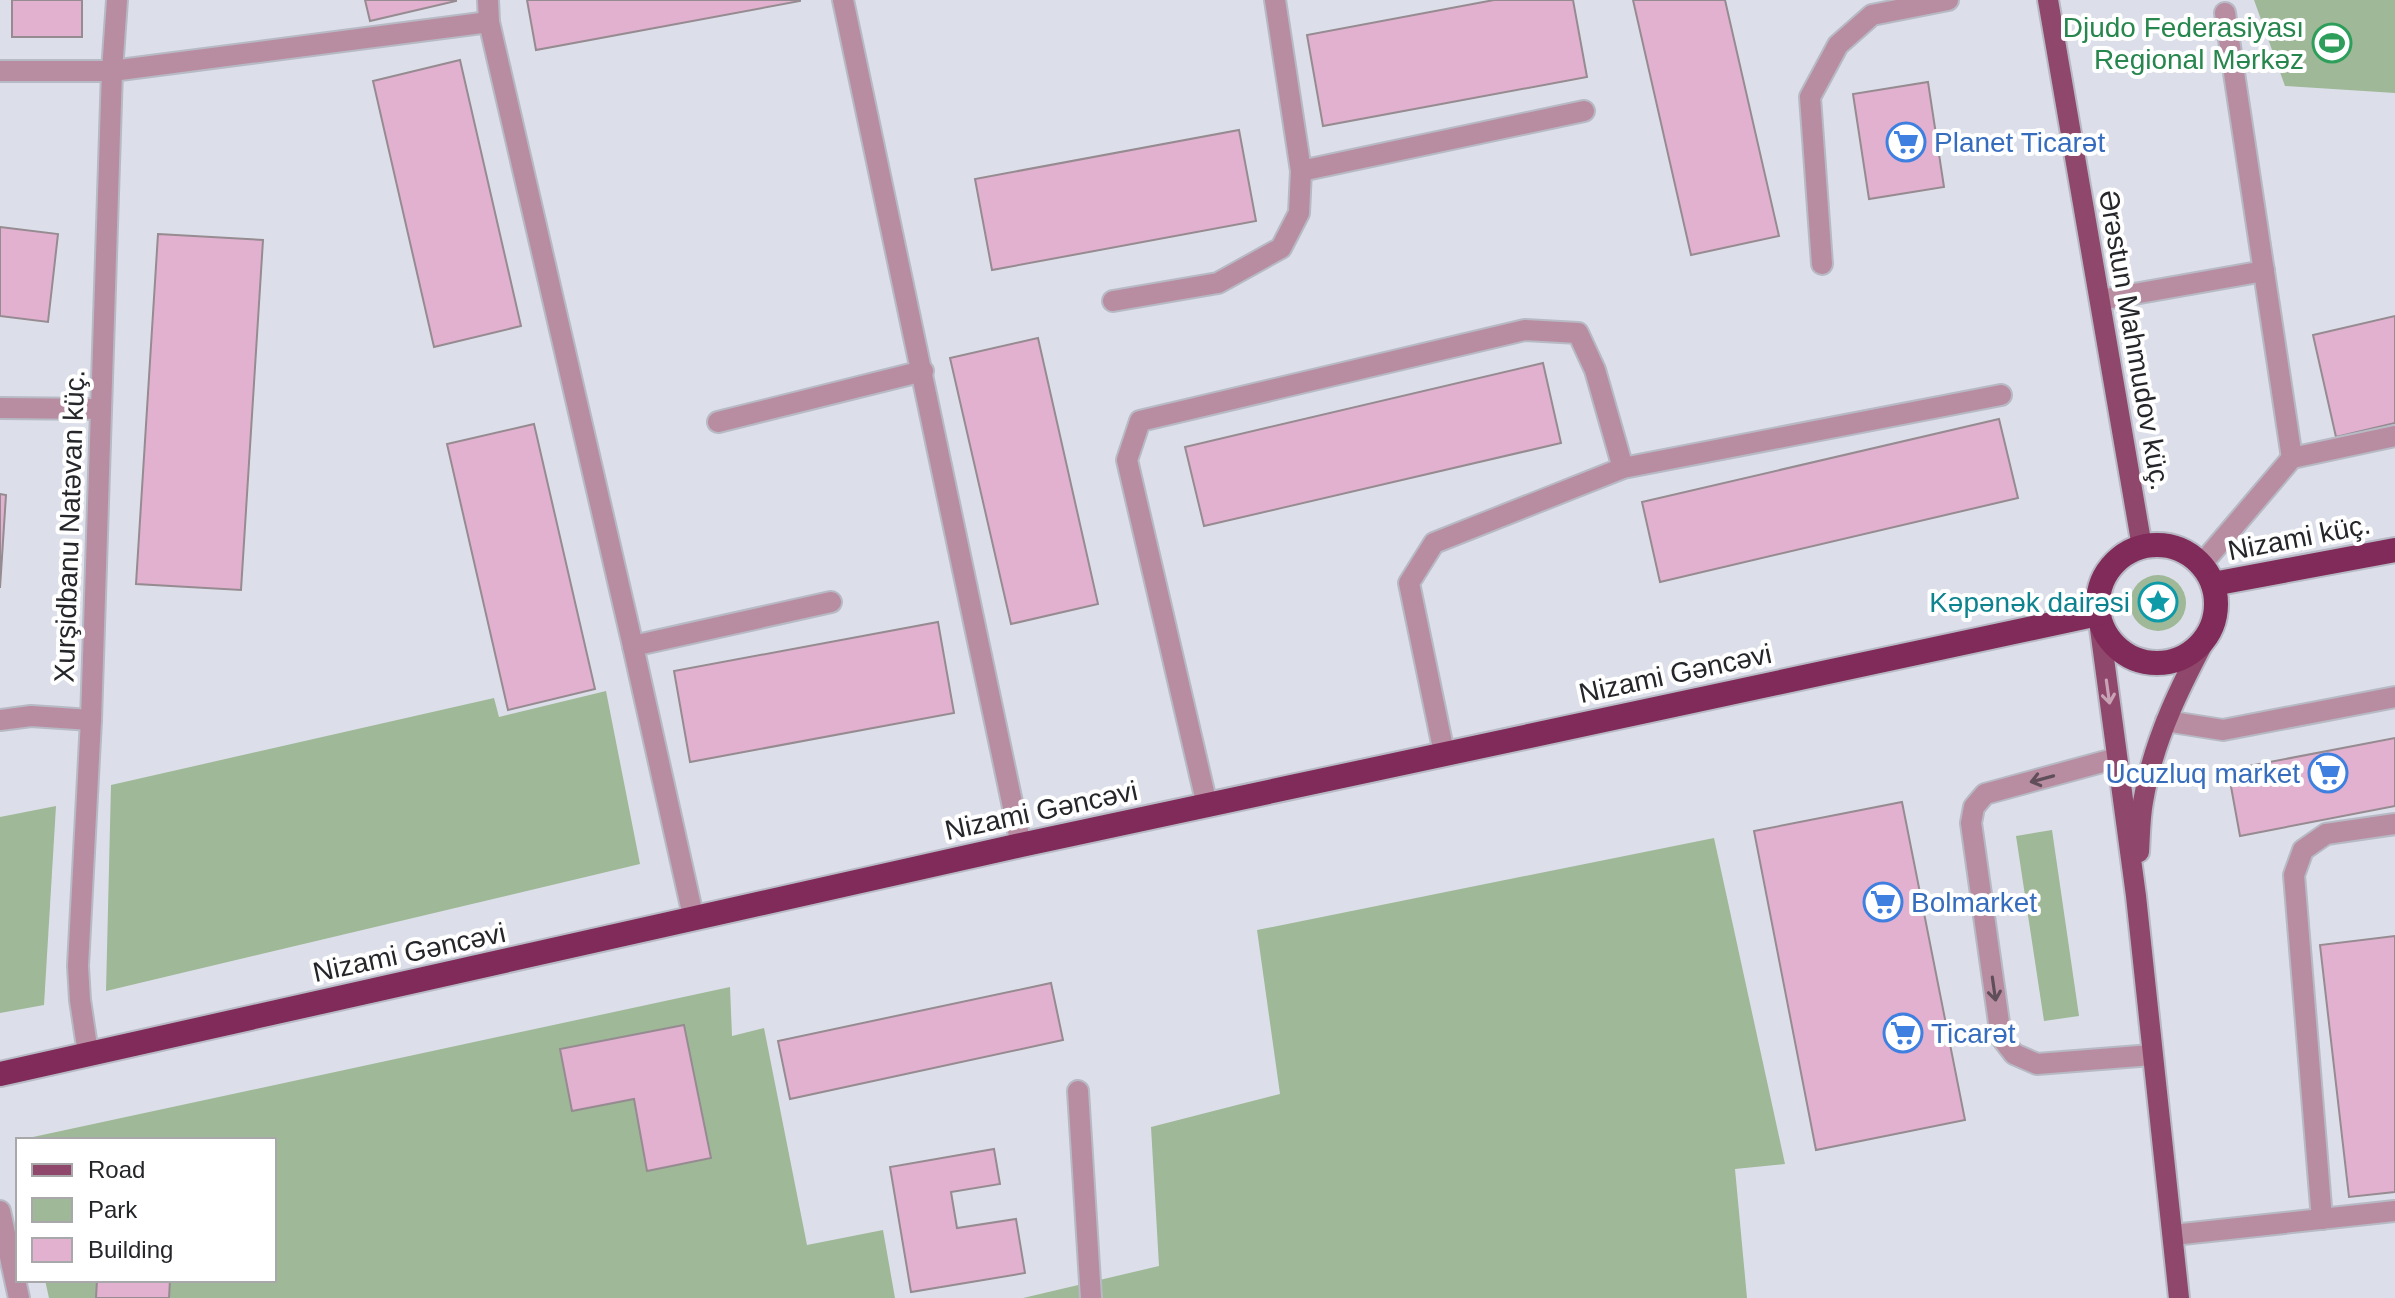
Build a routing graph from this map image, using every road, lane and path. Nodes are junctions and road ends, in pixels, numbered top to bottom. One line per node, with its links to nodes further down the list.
1 (117, 0): 10 (street, Xurşidbanu Natəvan küç.)
2 (488, 0): 8 (street)
3 (843, 0): 17 (street)
4 (1275, 0): 12 (street)
5 (1948, 0): 13 (street)
6 (2048, 0): 15 (main road, Ərəstun Mahmudov küç.)
7 (2225, 13): 14 (street)
8 (489, 22): 10 (street); 31 (street)
9 (0, 71): 10 (street)
10 (112, 71): 20 (street, Xurşidbanu Natəvan küç.)
11 (1584, 111): 12 (street)
12 (1301, 171): 16 (street)
13 (1822, 264)
14 (2264, 271): 15 (street); 23 (street)
15 (2100, 300): 25 (main road, Ərəstun Mahmudov küç.)
16 (1113, 301)
17 (923, 371): 21 (street); 40 (street)
18 (2001, 395): 24 (street)
19 (0, 408): 20 (street)
20 (101, 409): 34 (street, Xurşidbanu Natəvan küç.)
21 (718, 422)
22 (2395, 436): 23 (street)
23 (2292, 458): 27 (street)
24 (1623, 468): 36 (street); 38 (street)
25 (2142, 547): 27 (highway); 29 (highway)
26 (2395, 550): 27 (highway, Nizami küç.)
27 (2207, 574): 30 (highway)
28 (831, 602): 31 (street)
29 (2098, 614): 30 (highway); 36 (highway, Nizami Gəncəvi); 37 (main road, one-way to 37)
30 (2212, 627): 35 (main road)
31 (633, 646): 42 (street)
32 (2395, 697): 35 (street)
33 (0, 720): 34 (street)
34 (91, 720): 43 (street, Xurşidbanu Natəvan küç.)
35 (2166, 721): 41 (main road)
36 (1444, 753): 38 (highway, Nizami Gəncəvi)
37 (2117, 758): 41 (main road); 44 (street, one-way to 44)
38 (1207, 805): 40 (highway, Nizami Gəncəvi)
39 (2395, 824): 49 (street)
40 (1021, 845): 42 (highway, Nizami Gəncəvi)
41 (2136, 896): 44 (main road)
42 (694, 920): 43 (highway, Nizami Gəncəvi)
43 (88, 1053): 45 (highway, Nizami Gəncəvi)
44 (2152, 1055): 50 (main road)
45 (0, 1074)
46 (1078, 1091): 52 (street)
47 (0, 1211): 51 (street)
48 (2395, 1211): 49 (street)
49 (2322, 1219): 50 (street)
50 (2173, 1235): 53 (main road)
51 (19, 1298)
52 (1091, 1298)
53 (2179, 1298)

